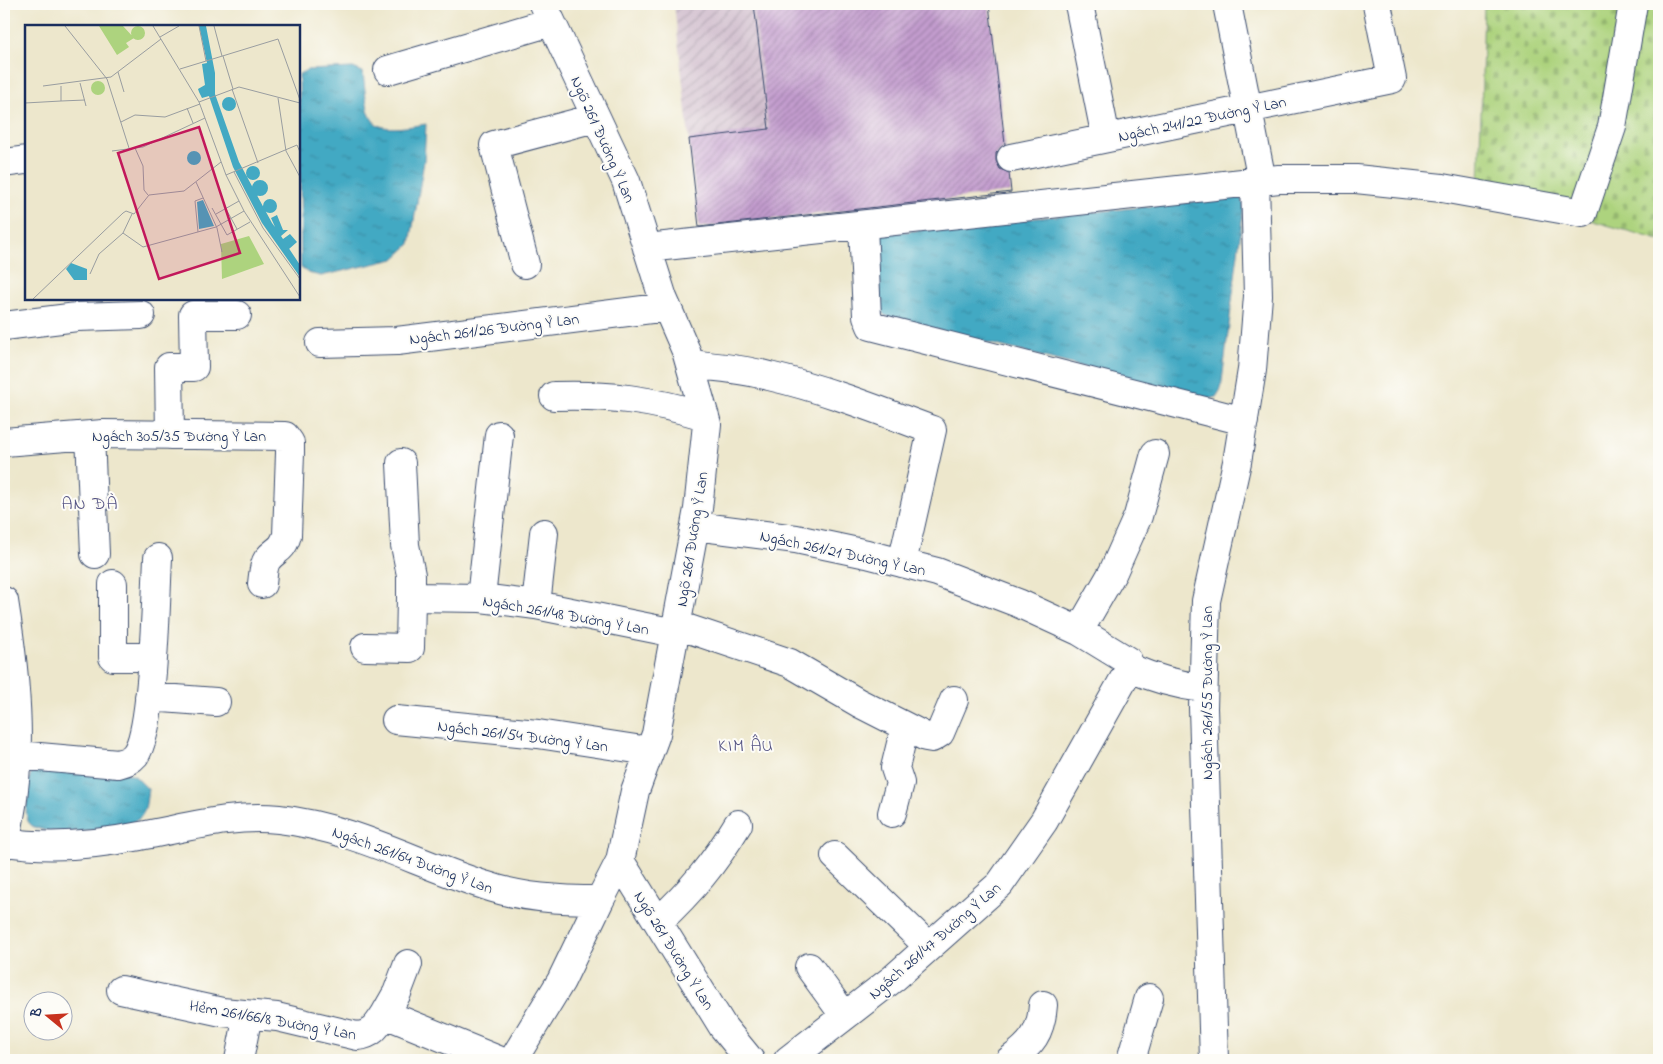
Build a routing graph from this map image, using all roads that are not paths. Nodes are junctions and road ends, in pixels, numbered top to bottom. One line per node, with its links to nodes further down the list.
1 (1079, 4): 9 (street)
2 (1227, 4): 7 (street, Ngách 261/55 Đường Ỷ Lan)
3 (1377, 4): 7 (street, Ngách 241/22 Đường Ỷ Lan)
4 (1632, 4): 13 (street)
5 (547, 13): 6 (street); 8 (street, Ngõ 261 Đường Ỷ Lan)
6 (388, 70)
7 (1248, 109): 9 (street, Ngách 241/22 Đường Ỷ Lan); 13 (street, Ngách 261/55 Đường Ỷ Lan)
8 (596, 118): 15 (street, Ngõ 261 Đường Ỷ Lan); 16 (street)
9 (1106, 138): 10 (street, Ngách 241/22 Đường Ỷ Lan)
10 (1011, 158)
11 (25, 160): 12 (street)
12 (4, 163)
13 (1259, 181): 14 (street); 25 (street, Ngách 261/55 Đường Ỷ Lan)
14 (863, 225): 15 (street); 25 (street)
15 (647, 248): 17 (street, Ngõ 261 Đường Ỷ Lan)
16 (525, 264)
17 (667, 307): 21 (street, Ngách 261/26 Đường Ỷ Lan); 22 (street, Ngõ 261 Đường Ỷ Lan)
18 (141, 315): 20 (street)
19 (237, 315): 27 (street)
20 (4, 326)
21 (320, 342)
22 (690, 364): 24 (street, Ngõ 261 Đường Ỷ Lan); 36 (street)
23 (554, 396): 24 (street)
24 (705, 416): 32 (street, Ngõ 261 Đường Ỷ Lan)
25 (1244, 421): 48 (street, Ngách 261/55 Đường Ỷ Lan)
26 (90, 435): 27 (street, Ngách 305/35 Đường Ỷ Lan); 29 (street, Ngách 305/35 Đường Ỷ Lan); 34 (street)
27 (170, 435): 38 (street, Ngách 305/35 Đường Ỷ Lan)
28 (500, 435): 40 (street)
29 (4, 442)
30 (1155, 454): 44 (street)
31 (401, 463): 39 (street)
32 (695, 526): 36 (street, Ngách 261/21 Đường Ỷ Lan); 43 (street, Ngõ 261 Đường Ỷ Lan)
33 (544, 533): 42 (street)
34 (95, 554)
35 (158, 558): 46 (street)
36 (902, 563): 44 (street, Ngách 261/21 Đường Ỷ Lan)
37 (113, 584): 46 (street)
38 (262, 584)
39 (411, 597): 40 (street, Ngách 261/48 Đường Ỷ Lan); 45 (street)
40 (481, 598): 42 (street, Ngách 261/48 Đường Ỷ Lan)
41 (4, 601): 54 (street)
42 (536, 605): 43 (street, Ngách 261/48 Đường Ỷ Lan)
43 (676, 629): 53 (street, Ngách 261/48 Đường Ỷ Lan); 55 (street, Ngõ 261 Đường Ỷ Lan)
44 (1079, 631): 47 (street, Ngách 261/21 Đường Ỷ Lan)
45 (366, 646)
46 (153, 656): 49 (street)
47 (1130, 668): 48 (street, Ngách 261/21 Đường Ỷ Lan); 63 (street, Ngách 261/47 Đường Ỷ Lan)
48 (1203, 688): 79 (street, Ngách 261/55 Đường Ỷ Lan)
49 (149, 697): 51 (street); 54 (street)
50 (954, 700): 53 (street, Ngách 261/48 Đường Ỷ Lan)
51 (216, 702)
52 (396, 720): 55 (street, Ngách 261/54 Đường Ỷ Lan)
53 (905, 727): 56 (street)
54 (12, 751): 58 (street)
55 (649, 751): 60 (street, Ngõ 261 Đường Ỷ Lan)
56 (892, 813)
57 (738, 824): 62 (street)
58 (4, 844): 61 (street, Ngách 261/64 Đường Ỷ Lan)
59 (835, 856): 63 (street)
60 (620, 861): 61 (street); 62 (street, Ngõ 261 Đường Ỷ Lan)
61 (600, 900): 74 (street)
62 (658, 922): 75 (street, Ngõ 261 Đường Ỷ Lan)
63 (929, 947): 71 (street, Ngách 261/47 Đường Ỷ Lan)
64 (408, 964): 69 (street, Hẻm 261/66/8 Đường Ỷ Lan)
65 (809, 967): 71 (street)
66 (121, 990): 70 (street, Hẻm 261/66/8 Đường Ỷ Lan)
67 (1150, 998): 78 (street)
68 (1044, 1005): 77 (street)
69 (385, 1014): 70 (street, Hẻm 261/66/8 Đường Ỷ Lan); 73 (street)
70 (248, 1015): 72 (street)
71 (844, 1015): 76 (street, Ngách 261/47 Đường Ỷ Lan)
72 (239, 1060)
73 (498, 1060)
74 (513, 1060)
75 (750, 1060)
76 (788, 1060)
77 (1010, 1060)
78 (1131, 1060)
79 (1214, 1060)

